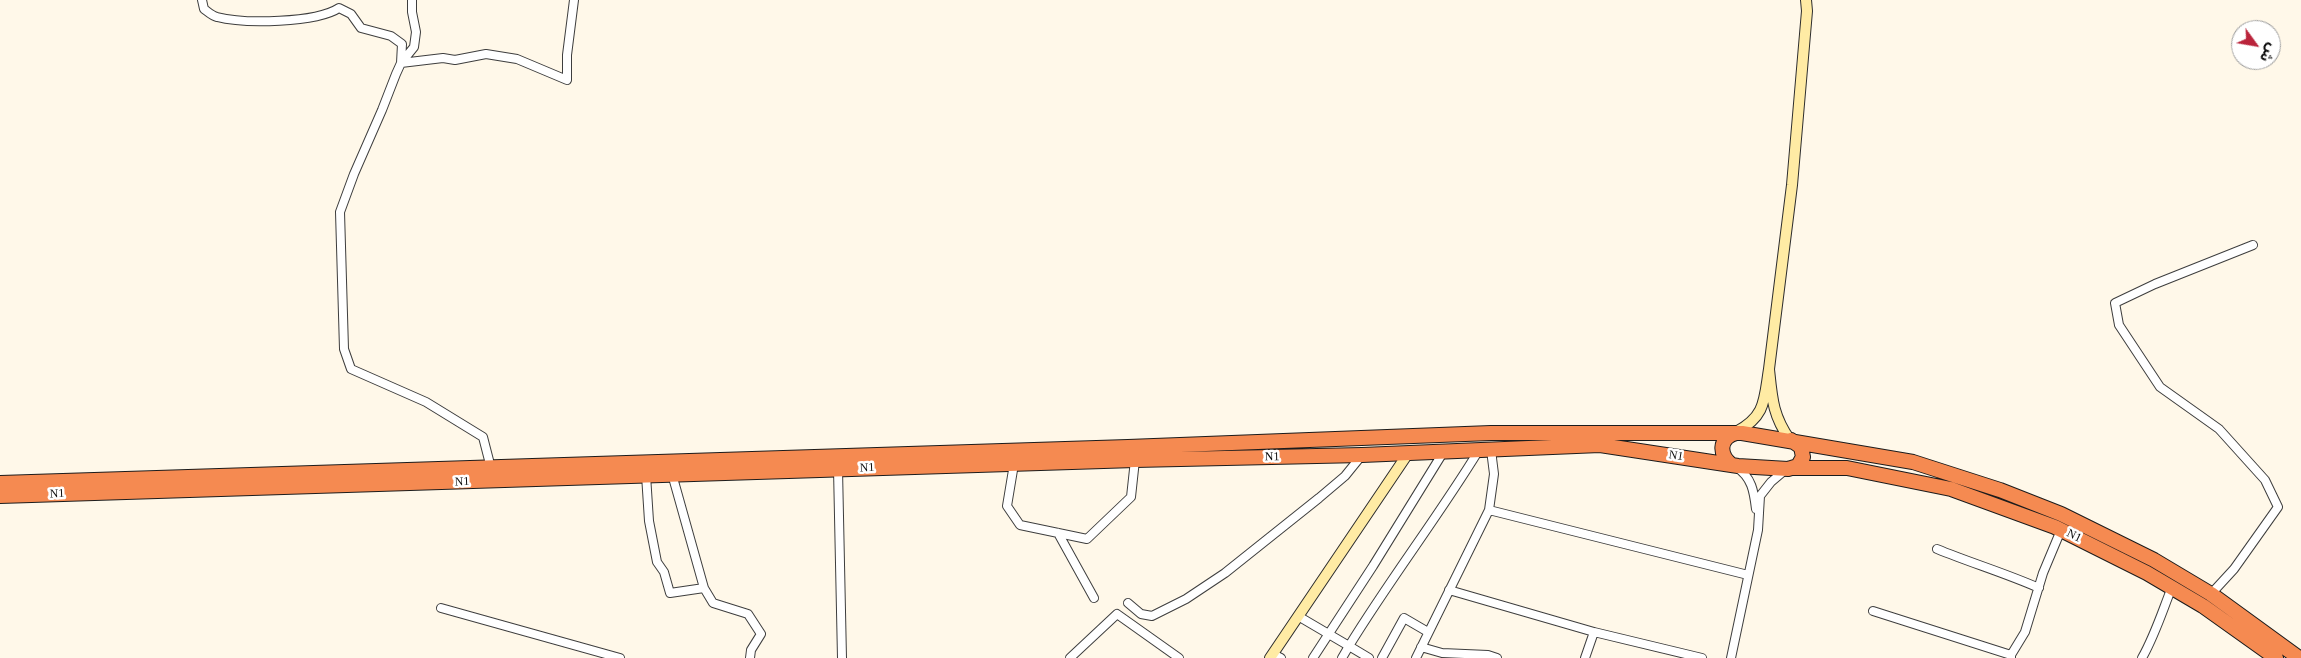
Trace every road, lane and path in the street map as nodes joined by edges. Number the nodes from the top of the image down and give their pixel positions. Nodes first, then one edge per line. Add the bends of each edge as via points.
1 (202, 0) edge
2 (412, 0) edge
3 (574, 0) edge
4 (1806, 0) edge
5 (401, 63) junction
6 (2253, 246) dead end
7 (1769, 369) junction
8 (1736, 433) junction
9 (1790, 440) junction
10 (1444, 450) junction
11 (1485, 450) junction
12 (1409, 452) junction
13 (1362, 455) junction
14 (1134, 460) junction
15 (1014, 464) junction
16 (1732, 465) junction
17 (491, 468) junction
18 (838, 469) junction
19 (1788, 469) junction
20 (672, 474) junction
21 (646, 475) junction
22 (0, 483) edge
23 (0, 496) edge
24 (1489, 510) junction
25 (1758, 530) junction
26 (2062, 530) junction
27 (1058, 533) junction
28 (1937, 550) dead end
29 (1748, 575) junction
30 (2172, 587) junction
31 (704, 588) junction
32 (2039, 588) junction
33 (1449, 590) junction
34 (2211, 594) junction
35 (1094, 598) dead end
36 (1128, 603) dead end
37 (441, 608) dead end
38 (1873, 612) dead end
39 (1298, 616) junction
40 (1428, 632) junction
41 (1594, 632) junction
42 (1329, 634) junction
43 (1349, 646) junction
44 (1421, 647) junction
45 (2011, 656) edge
46 (1275, 657) edge
47 (620, 658) edge
48 (750, 658) edge
49 (842, 658) edge
50 (1070, 658) edge
51 (1178, 658) edge
52 (1313, 658) edge
53 (1342, 658) edge
54 (1369, 658) edge
55 (1382, 658) edge
56 (1416, 658) edge
57 (1497, 658) edge
58 (1585, 658) edge
59 (1702, 658) edge
60 (1730, 658) edge
61 (2142, 658) edge
62 (2276, 658) edge
63 (2299, 658) edge

1 - 5 street via 204,9 216,17 238,20 311,19 339,8 350,14 361,28 391,36 402,44
2 - 5 street via 416,32 414,47
3 - 5 street via 567,80 517,59 486,54 455,60 443,58
4 - 7 street via 1792,185
5 - 17 street via 340,212 344,349 351,369 426,402 483,437
6 - 34 street via 2115,303 2119,325 2160,388 2219,429 2265,480 2278,507 2234,569
7 - 8 street via 1762,410
7 - 9 street via 1773,409
8 - 9 highway, N1
8 - 16 highway via 1727,437 1722,446 1724,457
8 - 17 highway, N1 via 1491,433
9 - 19 highway via 1801,447 1803,457 1798,466
9 - 34 highway, N1 via 1913,462 2000,490 2098,532
10 - 11 highway, N1 / N1
10 - 12 highway, N1 / N1
10 - 42 street
11 - 16 highway, N1 / N1 via 1600,445
11 - 24 street via 1494,474
11 - 43 street via 1378,599
12 - 13 highway, N1 / N1
12 - 39 street
13 - 14 highway, N1 / N1
13 - 36 street via 1319,498 1225,573 1186,599 1152,616 1141,614
14 - 15 highway, N1 / N1
14 - 27 street via 1131,497 1087,539
15 - 18 highway, N1 / N1
15 - 27 street via 1007,506 1020,525
16 - 19 highway, N1
16 - 25 street via 1748,477 1751,484
17 - 22 highway, N1
18 - 20 highway, N1 / N1
18 - 49 street
19 - 25 street via 1760,496
19 - 26 highway, N1 / N1 via 1847,468 1952,489
20 - 21 highway, N1 / N1
20 - 31 street
21 - 23 highway, N1 / N1
21 - 31 street via 649,521 657,562 664,572 670,593
24 - 29 street
24 - 33 street
25 - 29 street
26 - 30 highway, N1 / N1
26 - 32 street
27 - 35 street
28 - 32 street
29 - 60 street
30 - 61 street via 2155,627 2155,635
30 - 62 highway, N1 / N1
31 - 48 street via 713,604 748,614 753,621 761,634
32 - 45 street via 2025,632
33 - 40 street
33 - 41 street
34 - 63 highway, N1
37 - 47 street
38 - 45 street
39 - 42 street
39 - 46 street
40 - 44 street
40 - 55 street via 1404,618
41 - 58 street
41 - 59 street
42 - 43 street
42 - 52 street
43 - 53 street
43 - 54 street
44 - 56 street
44 - 57 street via 1442,654
50 - 51 street via 1117,614

